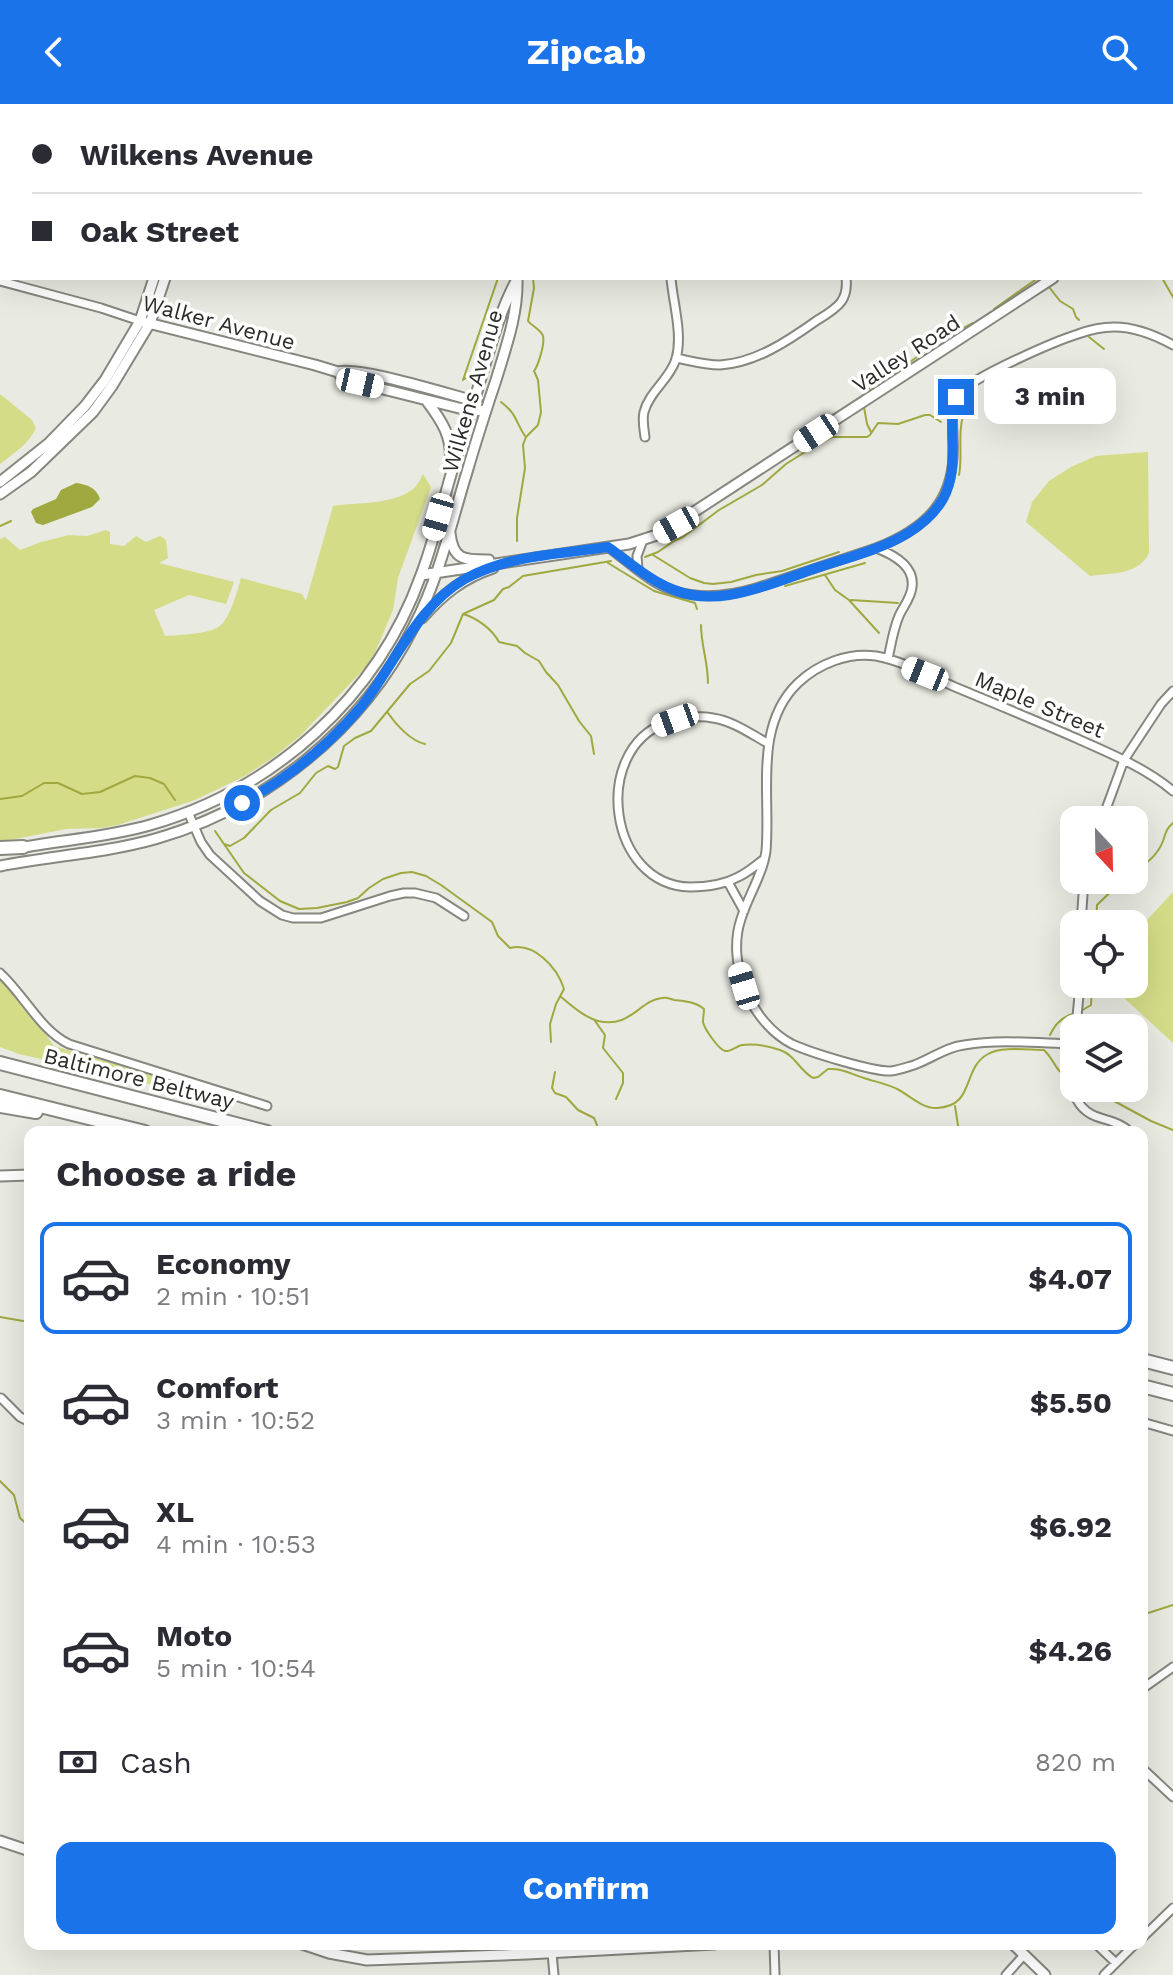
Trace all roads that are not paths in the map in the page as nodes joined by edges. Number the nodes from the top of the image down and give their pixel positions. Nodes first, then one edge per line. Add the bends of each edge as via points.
1 (154, 280) edge
2 (164, 280) edge
3 (516, 280) edge
4 (517, 280) edge
5 (671, 280) edge
6 (846, 280) edge
7 (1050, 280) edge
8 (0, 281) edge
9 (145, 322) junction
10 (1173, 345) edge
11 (676, 358) junction
12 (338, 372) junction
13 (426, 400) junction
14 (472, 406) junction
15 (486, 410) junction
16 (645, 437) dead end
17 (0, 482) edge
18 (447, 488) junction
19 (0, 494) edge
20 (449, 530) junction
21 (643, 540) junction
22 (608, 547) junction
23 (876, 548) junction
24 (517, 560) junction
25 (638, 569) junction
26 (436, 573) junction
27 (421, 575) junction
28 (414, 627) junction
29 (888, 659) junction
30 (1173, 691) edge
31 (769, 744) junction
32 (1124, 760) junction
33 (1173, 791) edge
34 (1107, 806) edge
35 (188, 812) junction
36 (194, 826) junction
37 (23, 847) joint
38 (0, 850) edge
39 (765, 858) junction
40 (0, 866) edge
41 (728, 882) junction
42 (744, 911) junction
43 (464, 916) dead end
44 (0, 973) edge
45 (1060, 1043) edge
46 (0, 1063) edge
47 (0, 1096) edge
48 (1079, 1102) edge
49 (0, 1106) edge
50 (267, 1106) dead end
51 (110, 1126) edge
52 (119, 1126) edge
53 (244, 1126) edge
54 (1124, 1126) edge
55 (24, 1175) edge
56 (0, 1176) edge
57 (1148, 1362) edge
58 (1173, 1368) edge
59 (1148, 1388) edge
60 (1173, 1394) edge
61 (1, 1398) edge
62 (24, 1419) edge
63 (1148, 1424) edge
64 (1173, 1431) edge
65 (1173, 1667) edge
66 (1148, 1685) edge
67 (1148, 1774) edge
68 (1173, 1797) edge
69 (0, 1841) edge
70 (24, 1849) edge
71 (1173, 1908) edge
72 (1148, 1932) edge
73 (320, 1950) edge
74 (430, 1950) edge
75 (596, 1950) edge
76 (774, 1950) edge
77 (1019, 1950) edge
78 (1102, 1950) edge
79 (1129, 1950) edge
80 (552, 1953) junction
81 (1024, 1955) junction
82 (431, 1957) junction
83 (1116, 1963) junction
84 (554, 1975) edge
85 (775, 1975) edge
86 (1006, 1975) edge
87 (1045, 1975) edge
88 (1104, 1975) edge

1 - 9 main road
2 - 9 main road
3 - 14 main road, Wilkens Avenue
4 - 15 main road, Wilkens Avenue via 517,300
5 - 11 street
6 - 11 street via 841,302 831,311 763,353 721,365
7 - 21 main road, Valley Road via 676,525
8 - 9 street, Walker Avenue
9 - 12 main road, Walker Avenue
9 - 17 main road via 85,406
9 - 19 main road via 134,352 93,412
10 - 23 street via 1131,329 1099,329 1060,340 972,382 953,406 953,458 944,497 910,532
11 - 16 street via 644,412
12 - 13 main road, Walker Avenue via 343,379
12 - 14 main road, Walker Avenue
13 - 14 main road, Walker Avenue
13 - 18 main road via 450,443
14 - 15 main road, Walker Avenue
14 - 18 main road, Wilkens Avenue
15 - 20 main road, Wilkens Avenue
18 - 27 main road, Wilkens Avenue
20 - 24 main road via 454,550 466,560
20 - 26 main road, Wilkens Avenue
21 - 22 main road, Valley Road
21 - 25 street
22 - 24 main road, Valley Road
22 - 25 street
23 - 25 street via 724,596 677,591
23 - 29 street via 899,560 912,580
24 - 26 main road, Valley Road
24 - 28 main road via 455,586
26 - 27 main road, Valley Road
26 - 28 main road, Wilkens Avenue
27 - 35 main road, Wilkens Avenue via 385,650 330,719 258,778
28 - 36 main road, Wilkens Avenue via 360,707 314,753 265,791
29 - 31 street via 850,657 809,674 781,705
29 - 32 street, Maple Street
30 - 32 street
31 - 39 street
31 - 41 street via 712,718 675,720 638,741 623,768 618,814 627,844 643,868 682,887
32 - 33 street, Maple Street
32 - 34 street
35 - 36 street
35 - 37 main road, Wilkens Avenue via 123,831
36 - 40 main road, Wilkens Avenue via 139,842
36 - 43 street via 210,855 282,915 321,918 415,893 436,898
37 - 38 highway
39 - 41 street
39 - 42 street
41 - 42 street
42 - 45 street via 737,934 744,986 759,1016 795,1046 892,1071 959,1045
44 - 50 street via 58,1039
46 - 53 highway, Baltimore Beltway
47 - 52 highway
48 - 54 street via 1098,1117
49 - 51 highway
55 - 56 main road
57 - 58 highway
59 - 60 highway
61 - 62 street
63 - 64 street
65 - 66 street
67 - 68 street
69 - 70 main road
71 - 72 street
73 - 82 main road via 367,1960
74 - 82 main road
75 - 80 main road
76 - 85 street
77 - 81 main road
78 - 83 street
79 - 83 street
80 - 82 main road
80 - 84 street
81 - 86 street
81 - 87 main road
83 - 88 street

